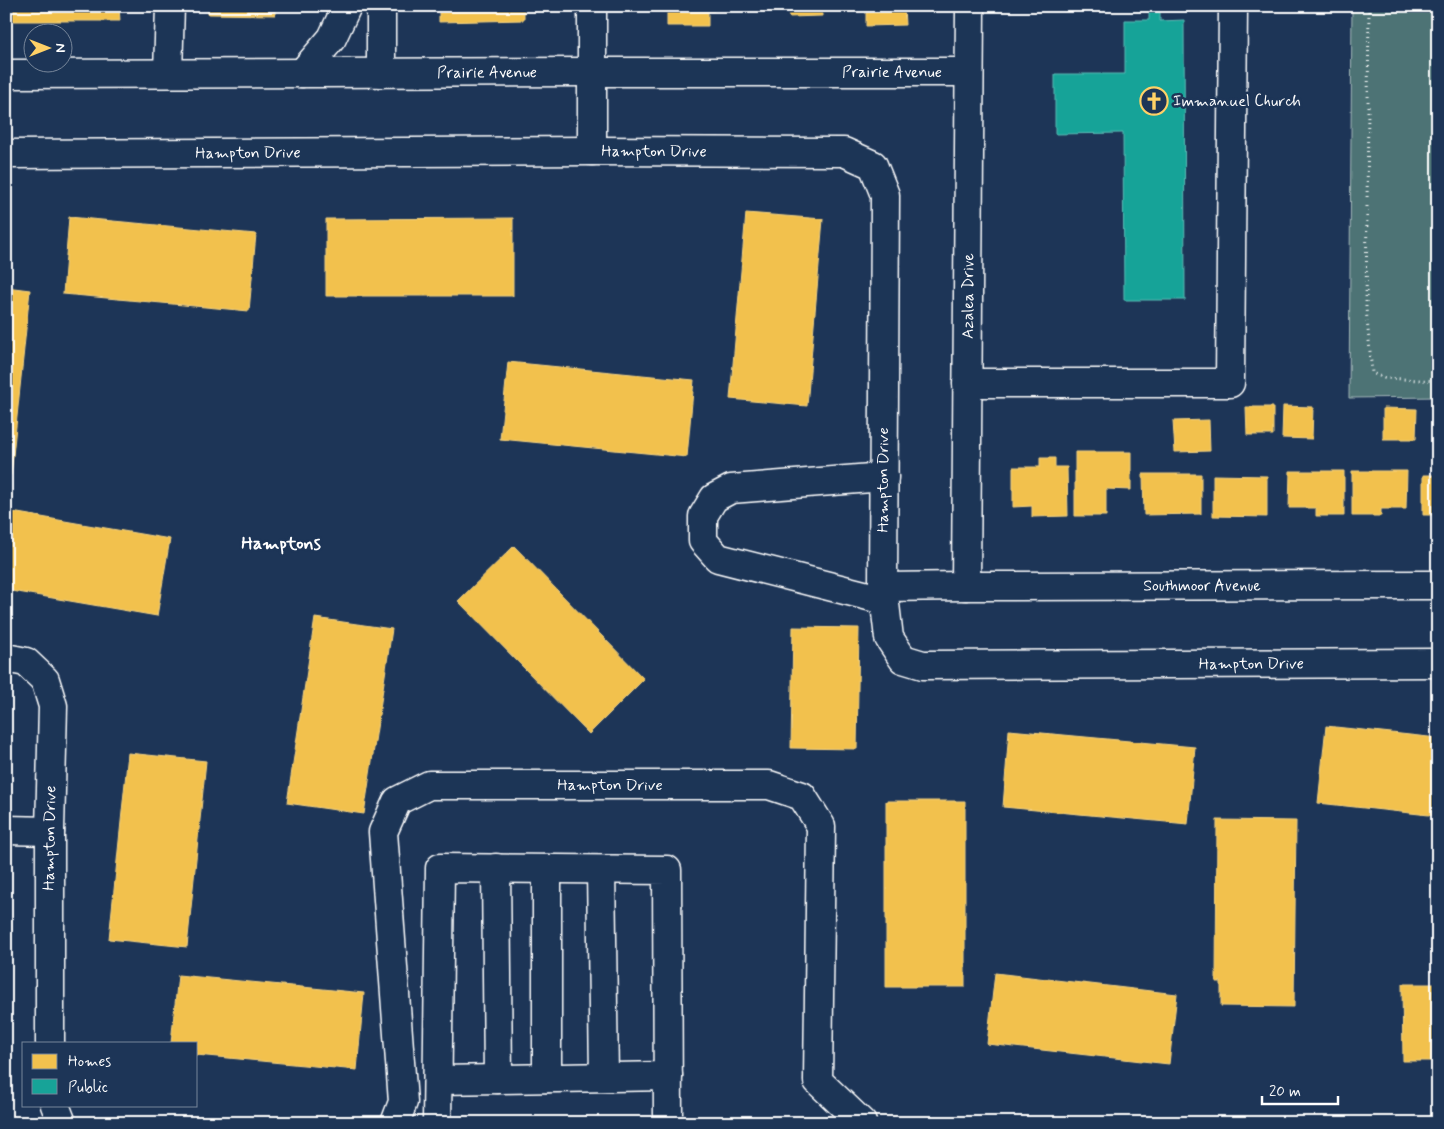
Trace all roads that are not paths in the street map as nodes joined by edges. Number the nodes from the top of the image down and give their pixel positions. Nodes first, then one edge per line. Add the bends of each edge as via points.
1 (170, 6) edge
2 (347, 6) edge
3 (381, 6) edge
4 (592, 6) edge
5 (970, 6) edge
6 (1233, 6) edge
7 (592, 72) junction
8 (969, 72) junction
9 (168, 73) junction
10 (302, 73) junction
11 (382, 73) junction
12 (6, 74) edge
13 (592, 151) junction
14 (6, 154) edge
15 (967, 383) junction
16 (884, 477) junction
17 (1438, 585) edge
18 (966, 586) junction
19 (884, 594) junction
20 (6, 658) edge
21 (1438, 663) edge
22 (6, 830) edge
23 (50, 831) junction
24 (496, 868) junction
25 (547, 869) junction
26 (601, 870) junction
27 (50, 1042) edge
28 (668, 1076) junction
29 (604, 1077) junction
30 (547, 1078) junction
31 (498, 1079) junction
32 (438, 1080) junction
33 (55, 1106) edge
34 (62, 1123) edge
35 (395, 1123) edge
36 (437, 1123) edge
37 (668, 1123) edge
38 (862, 1123) edge

1 - 9 street
2 - 10 street via 332,38
3 - 11 street
4 - 7 street
5 - 8 street, Azalea Drive
6 - 15 street via 1230,383
7 - 8 street, Prairie Avenue
7 - 11 street, Prairie Avenue
7 - 13 street
8 - 15 street, Azalea Drive
9 - 10 street, Prairie Avenue
9 - 12 street, Prairie Avenue
10 - 11 street, Prairie Avenue
13 - 14 street, Hampton Drive
13 - 16 street, Hampton Drive via 844,152 874,165 885,195
15 - 18 street, Azalea Drive
16 - 19 street, Hampton Drive
16 - 19 street via 731,490 714,498 703,516 703,541 718,558
17 - 18 street, Southmoor Avenue
18 - 19 street
19 - 21 street, Hampton Drive via 889,638 903,660 923,665
20 - 23 street, Hampton Drive via 26,662 45,680 53,706
22 - 23 street
23 - 27 street, Hampton Drive
24 - 25 street
24 - 31 street
24 - 32 street via 440,868
25 - 26 street
25 - 30 street
26 - 28 street via 667,870
26 - 29 street
28 - 29 street
28 - 37 street
29 - 30 street
30 - 31 street
31 - 32 street
32 - 36 street
33 - 34 street
35 - 38 street, Hampton Drive via 403,1102 383,832 397,801 429,785 769,785 802,796 821,826 818,1081

